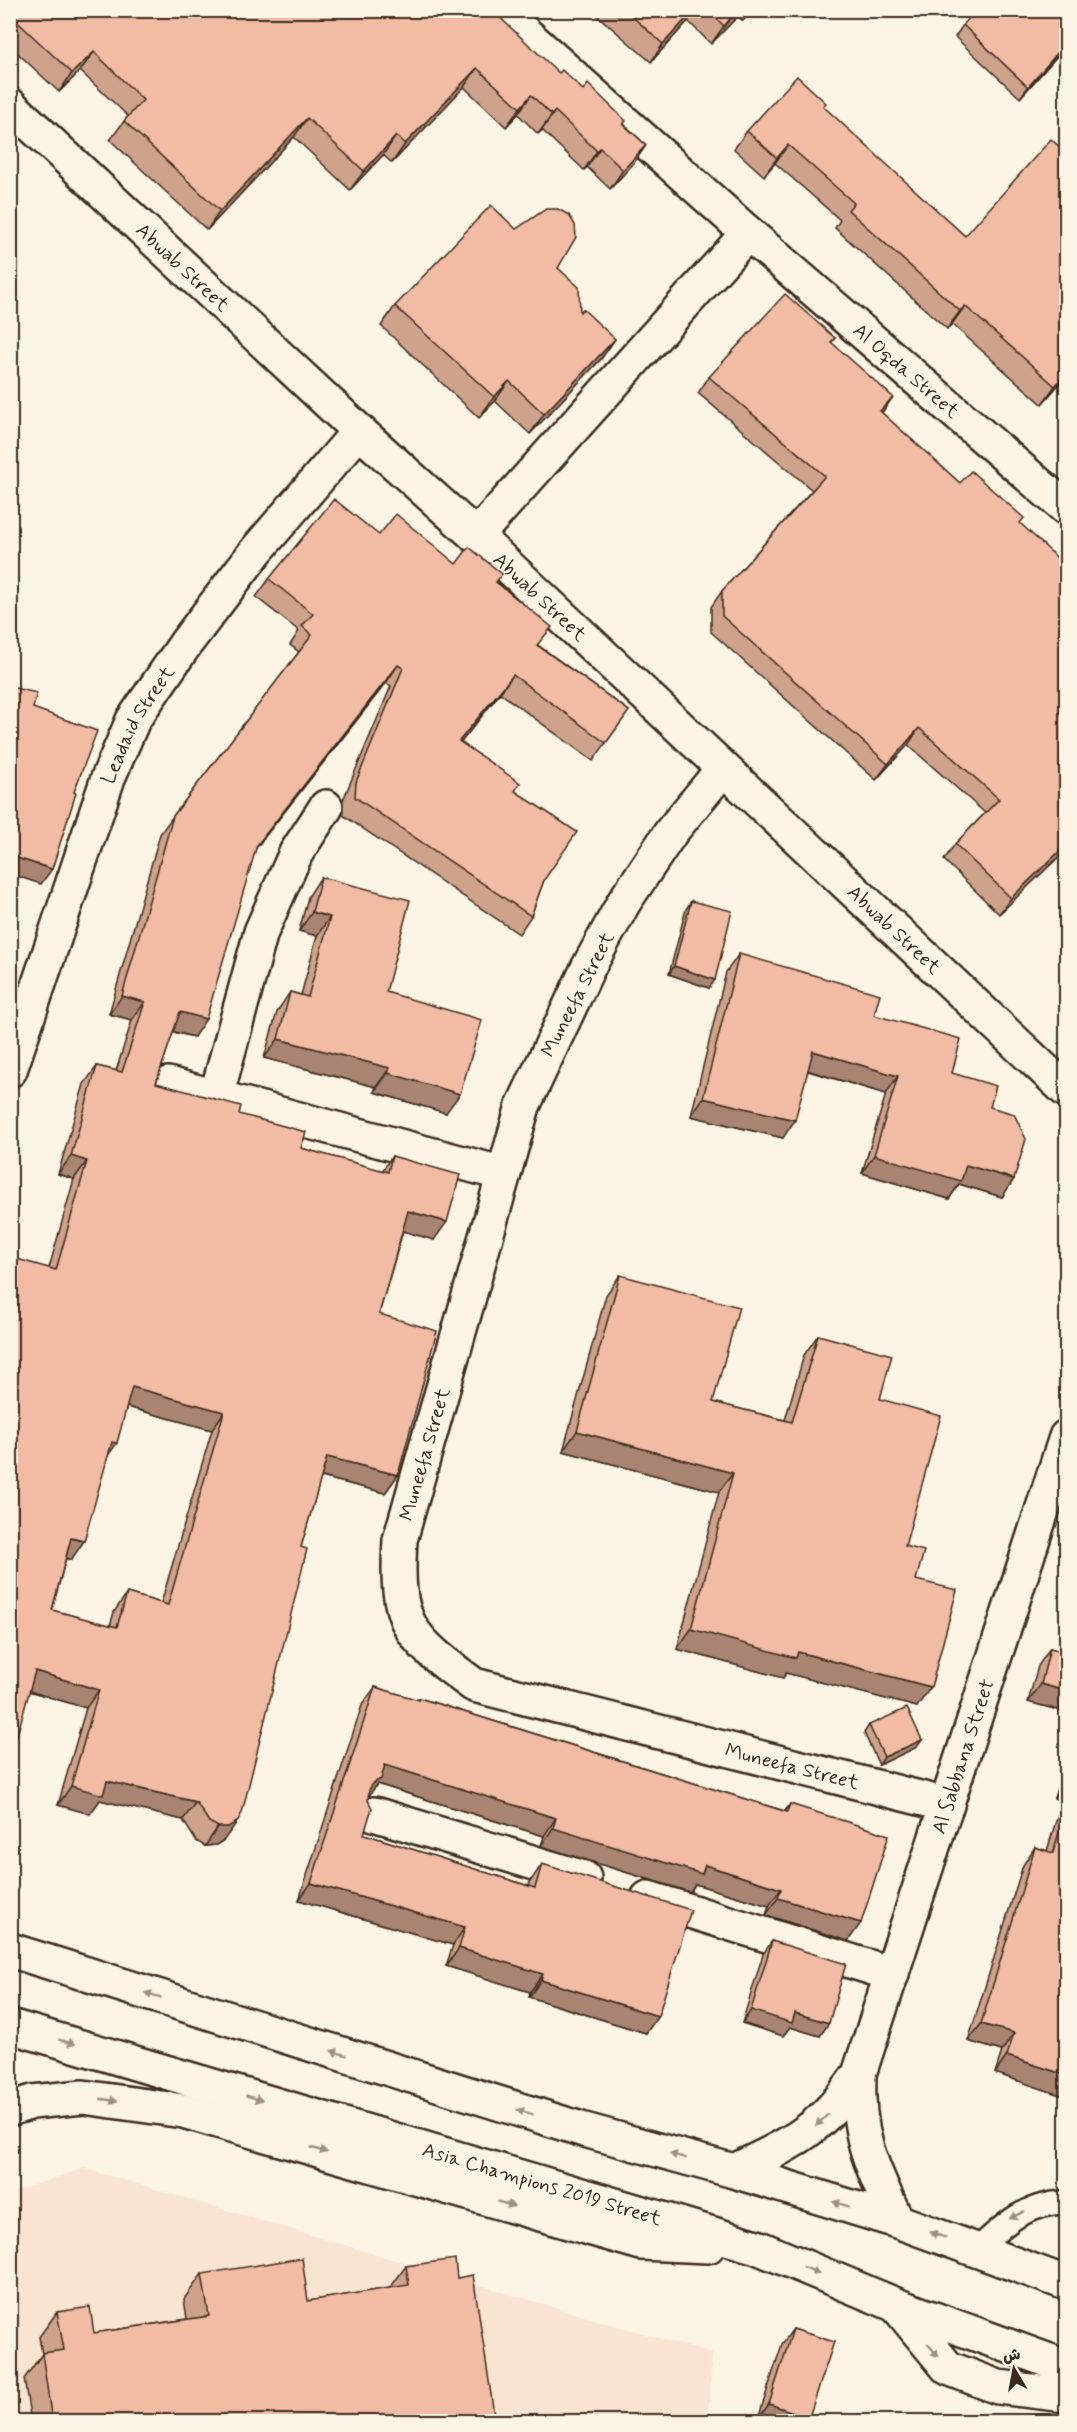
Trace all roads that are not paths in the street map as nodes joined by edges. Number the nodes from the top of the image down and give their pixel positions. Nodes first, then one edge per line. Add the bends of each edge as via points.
1 (499, 10) edge
2 (10, 105) edge
3 (748, 233) junction
4 (359, 431) junction
5 (1062, 497) edge
6 (476, 536) junction
7 (722, 770) junction
8 (326, 807) dead end
9 (10, 1070) edge
10 (168, 1084) edge
11 (1066, 1090) edge
12 (216, 1097) junction
13 (504, 1174) junction
14 (1065, 1448) edge
15 (947, 1805) junction
16 (374, 1814) dead end
17 (10, 1950) edge
18 (892, 1974) junction
19 (10, 2026) edge
20 (859, 2074) junction
21 (10, 2109) edge
22 (734, 2171) junction
23 (1066, 2202) edge
24 (897, 2221) junction
25 (757, 2247) junction
26 (978, 2249) junction
27 (1066, 2283) edge
28 (896, 2305) junction
29 (1066, 2367) edge
30 (1066, 2396) edge

1 - 3 street, Al Oqda Street
2 - 4 street, Abwab Street
3 - 5 street, Al Oqda Street
3 - 6 street
4 - 6 street, Abwab Street
4 - 9 street, Leadaid Street via 256,550 133,720 108,778
6 - 7 street, Abwab Street
7 - 11 street, Abwab Street
7 - 13 street, Muneefa Street via 666,840 624,902 588,968 523,1106
8 - 12 street via 296,853 261,932
10 - 12 street
12 - 13 street
13 - 15 street, Muneefa Street via 400,1540 398,1578 402,1611 417,1638 474,1685
14 - 15 street, Al Sabbana Street
15 - 18 street, Al Sabbana Street
16 - 18 street
22 -> 17 street via 581,2129
18 - 20 street, Al Sabbana Street
19 -> 25 street, Asia Champions 2019 Street
20 -> 22 street, Al Sabbana Street via 823,2121 800,2139
20 - 24 street, Al Sabbana Street via 861,2136 870,2165
21 -> 25 street via 32,2102 83,2097 183,2111 641,2243
24 -> 22 street
23 -> 26 lane via 1030,2209 1008,2220
26 -> 24 street
25 -> 28 street, Asia Champions 2019 Street
26 - 27 street
28 - 29 street, Asia Champions 2019 Street
28 -> 30 street via 948,2368 998,2387

